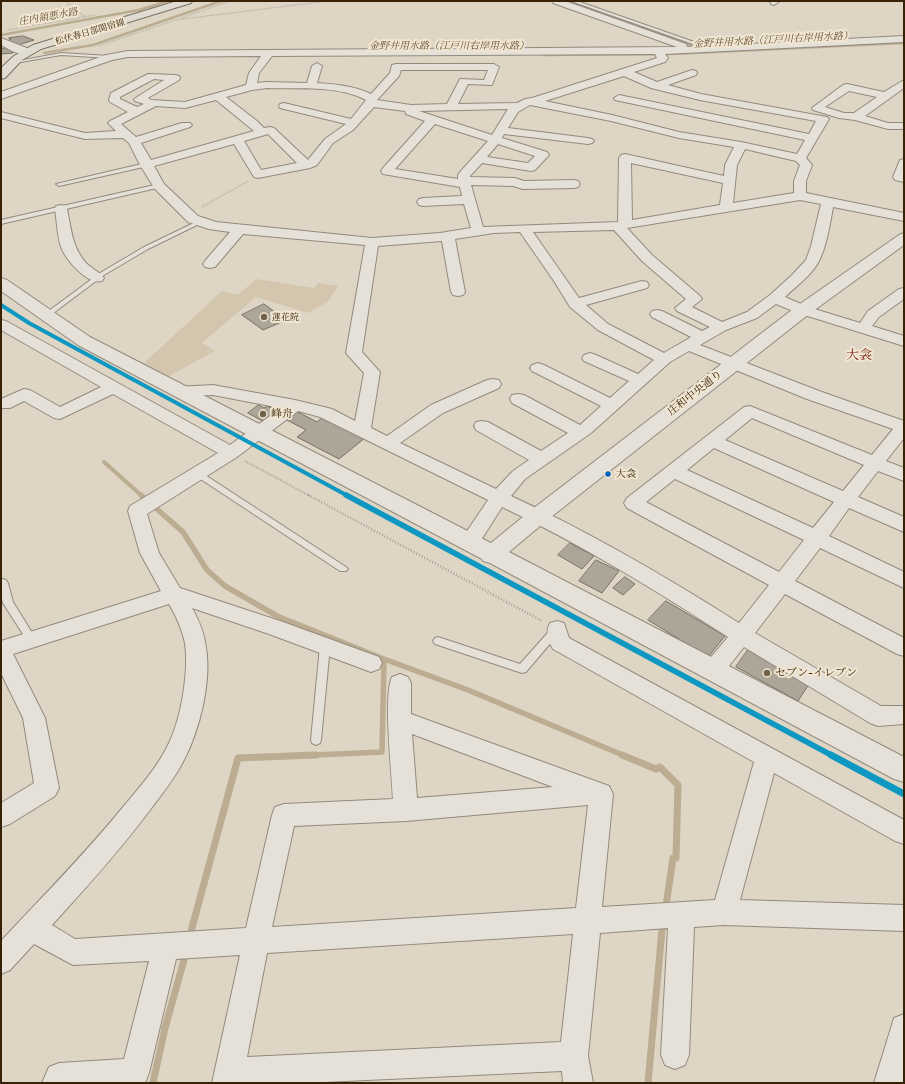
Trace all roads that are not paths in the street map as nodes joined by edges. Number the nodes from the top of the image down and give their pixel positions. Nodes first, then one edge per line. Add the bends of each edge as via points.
1 (187, 1) edge
2 (556, 1) edge
3 (573, 1) edge
4 (1, 41) edge
5 (903, 46) edge
6 (712, 49) junction
7 (694, 50) junction
8 (658, 51) junction
9 (28, 52) junction
10 (269, 53) junction
11 (110, 57) junction
12 (317, 66) dead end
13 (6, 69) edge
14 (624, 72) junction
15 (692, 73) dead end
16 (904, 83) edge
17 (311, 86) junction
18 (655, 86) junction
19 (251, 87) junction
20 (1, 96) edge
21 (218, 96) junction
22 (757, 96) dead end
23 (885, 96) junction
24 (619, 98) junction
25 (372, 101) junction
26 (533, 101) junction
27 (154, 103) junction
28 (284, 106) dead end
29 (517, 106) junction
30 (451, 107) junction
31 (411, 108) junction
32 (817, 108) junction
33 (580, 111) junction
34 (137, 112) junction
35 (1, 115) edge
36 (856, 117) junction
37 (433, 119) junction
38 (354, 123) junction
39 (186, 125) dead end
40 (904, 126) edge
41 (500, 131) junction
42 (261, 132) junction
43 (571, 132) dead end
44 (130, 138) junction
45 (812, 138) junction
46 (237, 139) junction
47 (588, 141) dead end
48 (741, 146) junction
49 (800, 158) junction
50 (478, 159) junction
51 (904, 163) edge
52 (146, 165) junction
53 (306, 166) junction
54 (904, 178) edge
55 (729, 181) junction
56 (464, 183) junction
57 (59, 184) dead end
58 (574, 184) dead end
59 (159, 186) junction
60 (800, 196) junction
61 (469, 200) junction
62 (423, 202) dead end
63 (826, 202) junction
64 (726, 208) junction
65 (61, 209) junction
66 (904, 218) edge
67 (1, 222) edge
68 (200, 222) junction
69 (621, 225) junction
70 (524, 229) junction
71 (239, 230) junction
72 (478, 231) junction
73 (448, 236) junction
74 (372, 242) junction
75 (899, 247) edge
76 (210, 264) dead end
77 (97, 278) junction
78 (1, 283) edge
79 (642, 285) dead end
80 (458, 292) dead end
81 (904, 292) edge
82 (775, 298) junction
83 (575, 304) junction
84 (803, 310) junction
85 (657, 314) dead end
86 (46, 316) junction
87 (1, 324) edge
88 (721, 327) junction
89 (864, 328) junction
90 (702, 337) junction
91 (904, 340) edge
92 (686, 345) junction
93 (590, 358) dead end
94 (664, 359) junction
95 (734, 364) junction
96 (538, 368) dead end
97 (639, 380) junction
98 (493, 384) dead end
99 (113, 387) junction
100 (182, 391) junction
101 (518, 399) dead end
102 (4, 404) dead end
103 (295, 405) junction
104 (612, 405) junction
105 (482, 426) dead end
106 (362, 430) junction
107 (260, 432) junction
108 (580, 432) junction
109 (713, 441) junction
110 (388, 443) junction
111 (231, 453) junction
112 (541, 459) junction
113 (874, 463) junction
114 (674, 471) junction
115 (199, 474) junction
116 (904, 475) edge
117 (499, 498) junction
118 (846, 500) junction
119 (538, 516) junction
120 (904, 525) edge
121 (817, 538) junction
122 (469, 543) junction
123 (492, 555) junction
124 (343, 569) dead end
125 (3, 582) dead end
126 (783, 582) junction
127 (904, 582) edge
128 (175, 594) junction
129 (557, 629) joint
130 (742, 636) junction
131 (31, 639) junction
132 (438, 641) dead end
133 (325, 646) junction
134 (904, 648) edge
135 (1, 650) edge
136 (371, 663) dead end
137 (713, 670) junction
138 (400, 683) dead end
139 (904, 715) edge
140 (400, 720) junction
141 (316, 740) dead end
142 (767, 756) junction
143 (904, 770) edge
144 (601, 794) junction
145 (406, 810) junction
146 (1, 816) edge
147 (904, 833) edge
148 (724, 912) junction
149 (682, 915) junction
150 (904, 918) edge
151 (589, 921) junction
152 (31, 928) junction
153 (256, 940) junction
154 (166, 946) junction
155 (1, 961) edge
156 (904, 1028) edge
157 (675, 1055) dead end
158 (574, 1056) junction
159 (228, 1078) edge
160 (57, 1083) edge
161 (578, 1083) edge
162 (890, 1083) edge

1 - 9 main road, 松伏春日部関宿線 via 49,43
2 - 7 street
3 - 6 lane
4 - 9 street
5 - 6 street via 890,40
6 - 7 street
7 - 8 street
8 - 10 street
8 - 14 street via 663,58 661,60
9 - 13 main road, 松伏春日部関宿線
10 - 11 street via 128,54
10 - 19 street via 254,73
11 - 13 lane via 61,54
11 - 20 street
12 - 17 street
14 - 18 street
14 - 26 street
15 - 18 street
16 - 23 street
17 - 19 street
17 - 25 street via 353,91
18 - 24 street
18 - 45 street via 823,119
19 - 21 street
21 - 27 street via 185,105
21 - 42 street
22 - 32 street
23 - 32 street via 847,87
23 - 36 street
24 - 33 street
24 - 45 street
25 - 30 street via 395,74 396,67 494,67 488,83 464,81
25 - 31 street
25 - 38 street
26 - 29 street
26 - 33 street
27 - 34 street
27 - 34 street via 139,99 176,78 152,76 115,95 114,100
28 - 38 street
29 - 30 street
29 - 41 street
30 - 31 street
31 - 37 street via 410,112
32 - 36 street
33 - 48 street via 679,135
34 - 44 street via 114,124
35 - 44 street via 85,136
36 - 40 street via 888,126
37 - 41 street
37 - 56 street via 387,171
38 - 53 street via 329,141 313,162
39 - 44 street
41 - 43 street
41 - 47 street
41 - 50 street
41 - 50 street via 543,155 531,167
42 - 46 street
42 - 53 street via 270,130
44 - 52 street
45 - 49 street
46 - 52 street
46 - 53 street via 258,174
48 - 49 street
48 - 55 street via 731,165
49 - 60 street via 806,165 800,181
50 - 56 street via 464,175
51 - 54 street via 899,177
52 - 57 lane
52 - 59 street
55 - 64 street
55 - 69 street via 626,158
56 - 58 street
56 - 61 street
59 - 65 lane
59 - 68 street
60 - 63 street
60 - 64 street
61 - 62 street
61 - 72 street
63 - 66 street
63 - 82 street via 818,246 812,261
64 - 69 street
65 - 67 lane
65 - 77 street via 68,247 81,266
68 - 71 street
68 - 77 lane via 146,248
69 - 70 street
69 - 88 street via 647,258 695,299 682,308
70 - 72 street
70 - 83 street via 562,281
71 - 74 street
71 - 76 street
72 - 73 street
73 - 74 street
73 - 80 street
74 - 106 street via 354,353 372,372
75 - 84 street, 庄和中央通り
77 - 86 lane
78 - 86 street
79 - 83 street
81 - 89 street via 873,314
82 - 84 street
82 - 88 street via 752,315
83 - 94 street via 603,327
84 - 89 street
84 - 95 street, 庄和中央通り
85 - 90 street
86 - 100 street via 84,341
87 - 99 street
88 - 90 street
89 - 91 street
90 - 92 street
92 - 94 street
92 - 95 street
93 - 97 street
94 - 97 street
95 - 113 street via 904,427
95 - 119 street, 庄和中央通り
96 - 104 street
97 - 104 street
98 - 110 street via 437,409
99 - 102 street via 60,414 24,394
99 - 111 street
100 - 103 street via 213,390
100 - 107 street
101 - 108 street
103 - 106 street via 326,413
103 - 107 street
104 - 108 street
105 - 112 street
106 - 110 street
107 - 111 street
107 - 122 street
108 - 112 street
109 - 113 street via 750,411
109 - 114 street
109 - 118 street
110 - 117 street
111 - 115 street
112 - 117 street via 519,475
113 - 116 street
113 - 118 street
114 - 121 street
114 - 126 street via 633,503
115 - 124 lane
115 - 128 street via 138,511 151,557
117 - 119 street
117 - 122 street
118 - 120 street
118 - 121 street
119 - 123 street, 庄和中央通り
119 - 130 street via 669,589
121 - 126 street
121 - 127 street
122 - 123 street
123 - 137 street
125 - 131 lane via 8,603
126 - 130 street
126 - 134 street
128 - 131 street
128 - 133 street
128 - 152 street via 191,626 195,644 195,670 186,728 175,755 117,834
129 - 132 lane via 522,669
129 - 142 street via 560,643
130 - 137 street
130 - 139 street via 855,707 878,716
131 - 135 street
133 - 136 street
133 - 141 lane
135 - 146 street via 34,718 47,788
137 - 143 street via 870,749
138 - 140 street
140 - 144 street
140 - 145 street
142 - 147 street
142 - 148 street
144 - 145 street
144 - 151 street
145 - 153 street via 284,815
148 - 149 street
148 - 150 street
149 - 151 street
149 - 157 street
151 - 153 street
151 - 158 street
152 - 154 street via 72,952
152 - 155 street
153 - 154 street
153 - 159 street
154 - 160 street via 134,1073 59,1077
156 - 162 street
158 - 159 street
158 - 161 street

